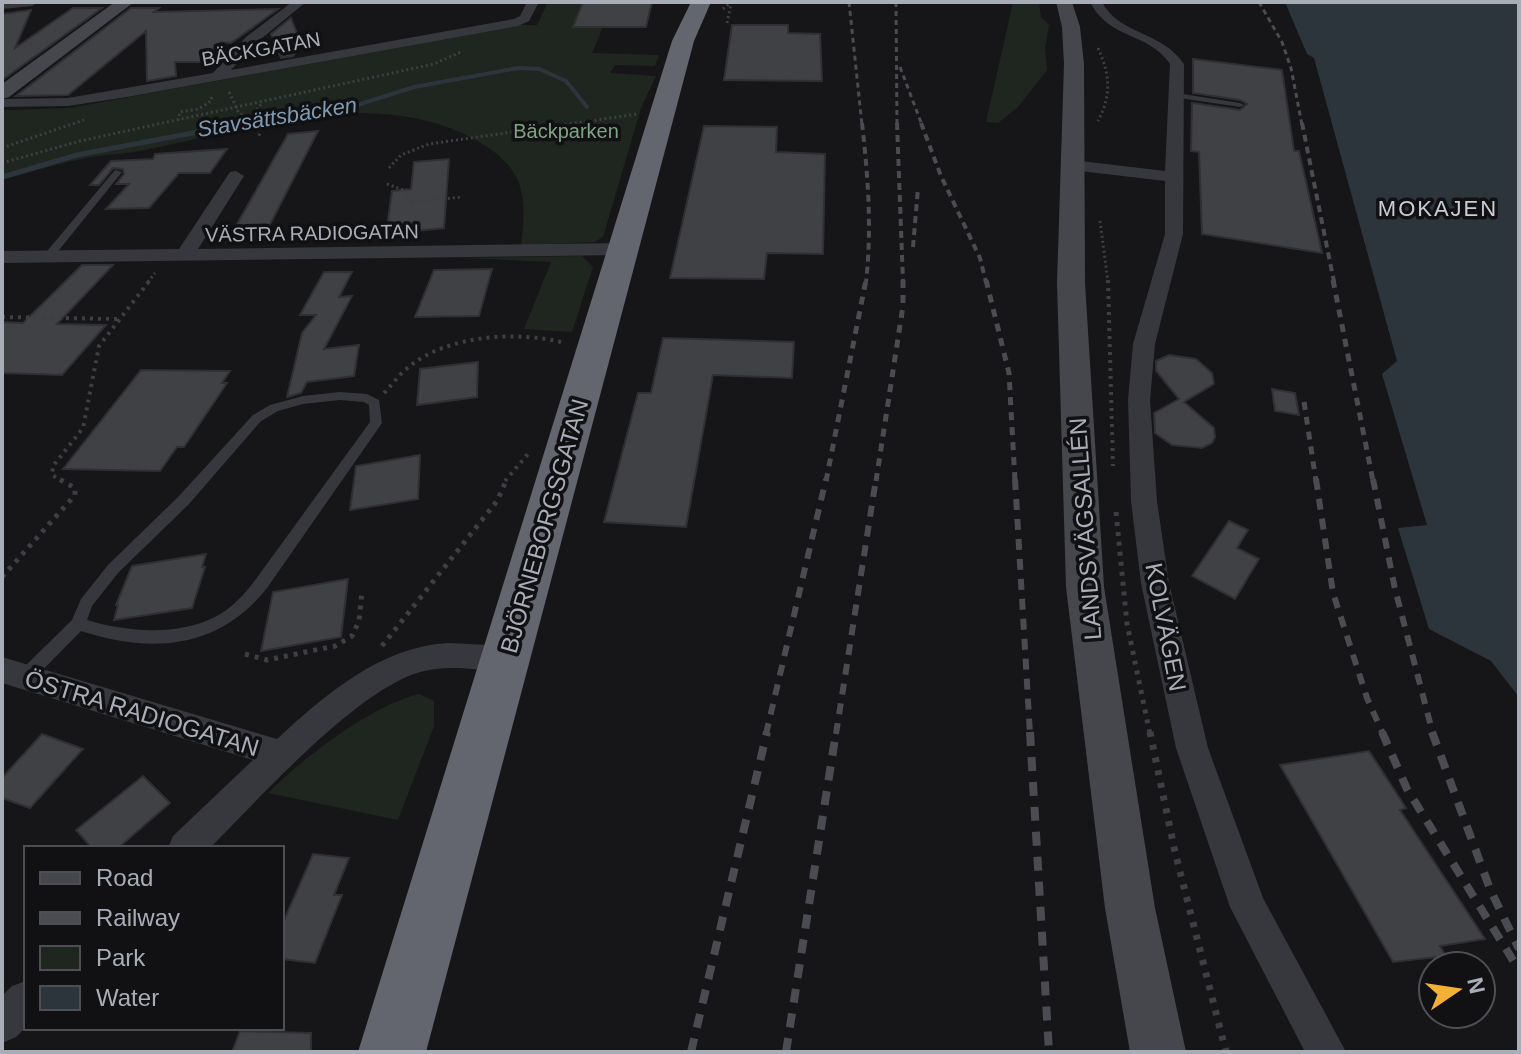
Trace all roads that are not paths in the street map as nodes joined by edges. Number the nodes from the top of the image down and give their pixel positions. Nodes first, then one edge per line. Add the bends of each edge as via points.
1 (32, 2) edge
2 (126, 2) edge
3 (300, 2) edge
4 (533, 2) edge
5 (1064, 2) edge
6 (1096, 2) edge
7 (2, 5) edge
8 (720, 10) edge
9 (221, 79) junction
10 (2, 93) edge
11 (1176, 95) junction
12 (2, 103) edge
13 (1240, 105) dead end
14 (1072, 165) junction
15 (118, 172) dead end
16 (236, 176) dead end
17 (1173, 177) junction
18 (623, 249) junction
19 (176, 256) junction
20 (2, 257) edge
21 (47, 258) junction
22 (78, 624) junction
23 (506, 659) junction
24 (14, 674) edge
25 (282, 756) junction
26 (187, 846) edge
27 (24, 1002) edge
28 (2, 1023) edge
29 (392, 1052) edge
30 (1158, 1052) edge
31 (1326, 1052) edge

1 - 7 street
2 - 10 main road
3 - 9 street via 251,40
4 - 9 street, BÄCKGATAN via 518,22
5 - 14 main road, LANDSVÄGSALLÉN via 1074,64
6 - 11 street, KOLVÄGEN via 1110,22 1155,41 1173,55
8 - 18 highway, BJÖRNEBORGSGATAN via 683,41
9 - 12 street, BÄCKGATAN via 68,102
11 - 13 lane
11 - 17 street, KOLVÄGEN
14 - 17 street
14 - 30 main road, LANDSVÄGSALLÉN via 1071,283 1085,587 1130,908
15 - 21 lane
16 - 19 street
17 - 31 street, KOLVÄGEN via 1174,234 1144,344 1139,400 1155,583 1192,748 1248,907
18 - 19 street, VÄSTRA RADIOGATAN
18 - 23 highway, BJÖRNEBORGSGATAN
19 - 21 street, VÄSTRA RADIOGATAN
20 - 21 street, VÄSTRA RADIOGATAN
22 - 22 lane via 86,603 113,569 257,418 274,408 340,396 375,403 376,423 259,586 222,621 194,631 143,635
22 - 24 lane
23 - 25 street via 412,661 367,685
23 - 29 highway, BJÖRNEBORGSGATAN
24 - 25 street, ÖSTRA RADIOGATAN
25 - 26 street
27 - 28 street

